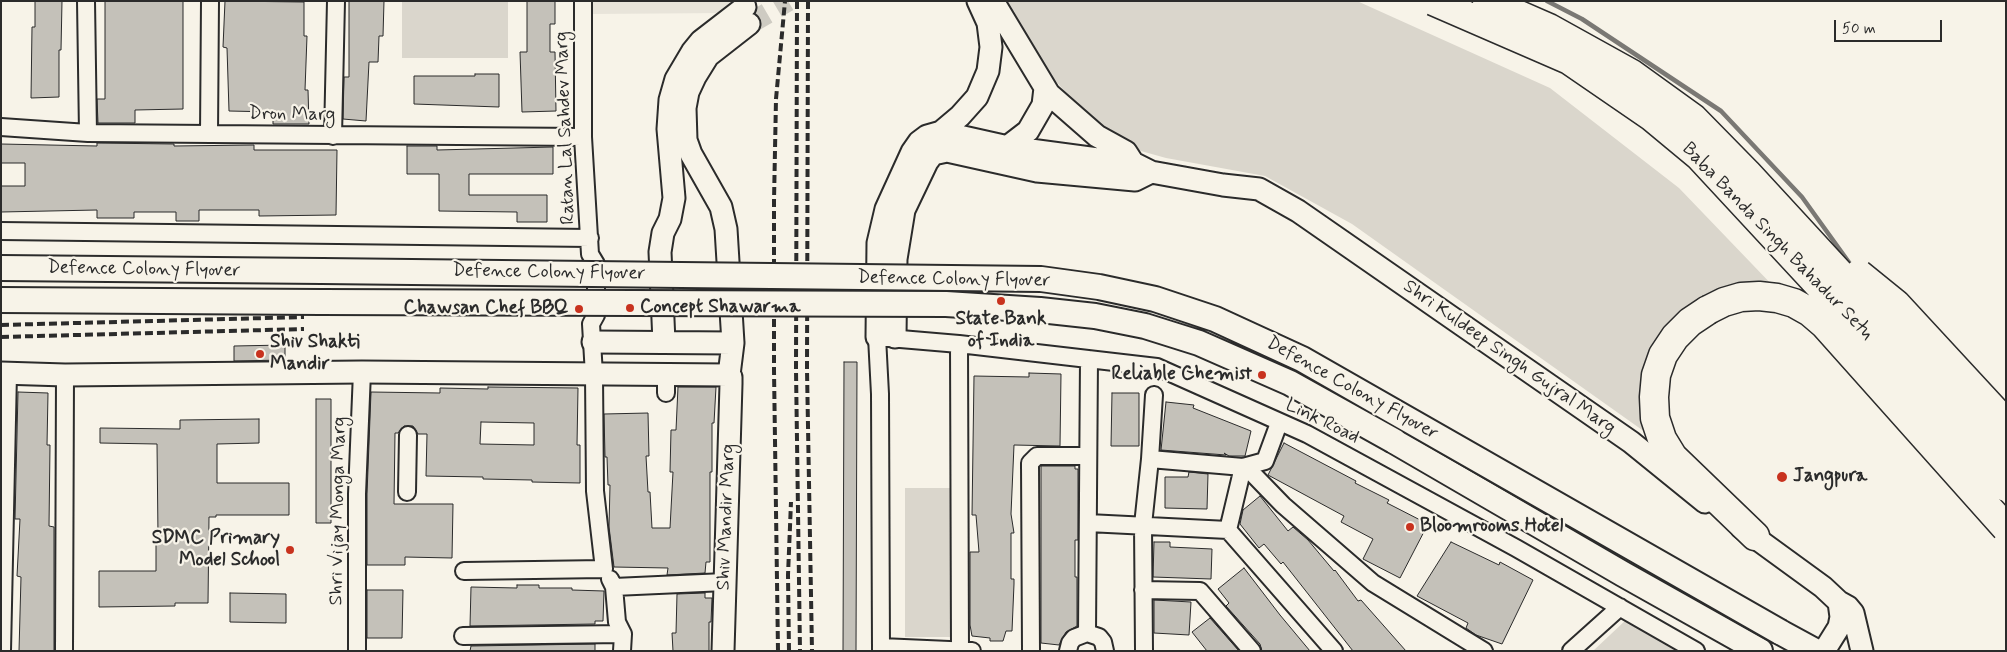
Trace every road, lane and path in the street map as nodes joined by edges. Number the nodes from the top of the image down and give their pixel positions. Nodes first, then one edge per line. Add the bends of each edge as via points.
1 (86, 1) edge
2 (210, 1) edge
3 (336, 1) edge
4 (583, 1) edge
5 (978, 1) edge
6 (993, 1) edge
7 (1433, 1) edge
8 (1487, 1) edge
9 (1045, 88) junction
10 (1, 128) edge
11 (941, 132) junction
12 (88, 133) junction
13 (209, 134) junction
14 (333, 136) junction
15 (583, 137) junction
16 (1008, 147) junction
17 (990, 161) junction
18 (1140, 172) junction
19 (1786, 215) junction
20 (1, 231) edge
21 (590, 246) junction
22 (1, 268) edge
23 (1, 300) edge
24 (592, 333) junction
25 (886, 337) junction
26 (658, 342) junction
27 (733, 343) junction
28 (959, 344) junction
29 (1088, 359) junction
30 (362, 372) junction
31 (5, 373) edge
32 (65, 375) junction
33 (594, 375) junction
34 (730, 379) junction
35 (662, 381) junction
36 (1154, 395) dead end
37 (1279, 423) junction
38 (2006, 423) edge
39 (408, 435) dead end
40 (2006, 454) edge
41 (1088, 456) junction
42 (1150, 459) junction
43 (1243, 467) junction
44 (2006, 487) edge
45 (407, 492) dead end
46 (1088, 523) junction
47 (1143, 526) junction
48 (2006, 528) edge
49 (1228, 530) junction
50 (1755, 536) junction
51 (604, 569) junction
52 (464, 571) dead end
53 (725, 582) junction
54 (614, 587) junction
55 (1144, 590) junction
56 (1839, 602) junction
57 (1620, 607) junction
58 (1087, 633) junction
59 (623, 634) junction
60 (463, 636) dead end
61 (881, 649) edge
62 (2, 651) edge
63 (64, 651) edge
64 (356, 651) edge
65 (622, 651) edge
66 (723, 651) edge
67 (960, 651) edge
68 (972, 651) edge
69 (1031, 651) edge
70 (1068, 651) edge
71 (1105, 651) edge
72 (1144, 651) edge
73 (1252, 651) edge
74 (1334, 651) edge
75 (1484, 651) edge
76 (1571, 651) edge
77 (1696, 651) edge
78 (1760, 651) edge
79 (1815, 651) edge
80 (1824, 651) edge
81 (1862, 651) edge

1 - 12 street
2 - 13 street
3 - 14 street
4 - 15 street, Ratan Lal Sahdev Marg
5 - 11 street via 988,23 991,46 988,71 977,97
6 - 9 street
7 - 44 highway, Baba Banda Singh Bahadur Setu, bridge via 1569,60 1652,117 1699,156
8 - 19 highway, Baba Banda Singh Bahadur Setu, bridge via 1549,28 1632,74 1693,118
9 - 16 street via 1035,121
9 - 18 street via 1097,136 1126,152
10 - 12 street, Dron Marg
11 - 16 street
11 - 25 street via 927,136 916,147 886,209 878,242
12 - 13 street, Dron Marg
13 - 14 street, Dron Marg
14 - 15 street, Dron Marg
15 - 21 street, Ratan Lal Sahdev Marg
16 - 17 street
16 - 18 street
17 - 18 street via 1037,171
17 - 25 street via 947,151 933,154 927,162 904,210
18 - 50 street, Shri Kuldeep Singh Gujral Marg via 1259,189 1298,212 1631,442 1693,494
19 - 38 highway, bridge via 1896,304
19 - 40 highway, Baba Banda Singh Bahadur Setu, bridge
20 - 21 street
21 - 24 street, Ratan Lal Sahdev Marg via 596,264 596,315
22 - 79 main road, Defence Colony Flyover, bridge via 1041,279 1099,287 1155,299 1215,319 1302,359
23 - 78 main road, Defence Colony Flyover, bridge via 946,304 1096,316 1145,326 1199,343 1290,383
24 - 26 street
24 - 33 street, Ratan Lal Sahdev Marg
25 - 28 street, Link Road
25 - 61 street via 880,394
26 - 27 street
26 - 27 street, Shiv Mandir Marg via 660,252 674,198 668,129 670,100 676,79 701,41 747,15 708,56 688,92 685,108 686,140 724,218
26 - 35 street via 644,351 642,364
27 - 34 street, Shiv Mandir Marg
28 - 29 street, Link Road
28 - 67 street
29 - 37 street, Link Road via 1157,367
29 - 41 street
30 - 32 street
30 - 33 street
30 - 64 street, Shri Vijay Monga Marg
31 - 32 street
31 - 62 street
32 - 63 street
33 - 35 street
33 - 51 street, Ratan Lal Sahdev Marg via 595,492
34 - 35 street
34 - 53 street, Shiv Mandir Marg
36 - 42 street
37 - 43 street via 1265,461
37 - 57 street, Link Road via 1307,434
39 - 45 street
41 - 46 street
41 - 69 street via 1037,456 1030,463
42 - 43 street
42 - 47 street
43 - 49 street
43 - 75 street via 1373,583
46 - 47 street
46 - 58 street
47 - 49 street
47 - 55 street
48 - 50 highway, bridge via 1824,324 1794,303 1759,296 1724,302 1685,327 1663,355 1654,397 1655,418 1673,457
49 - 74 street
50 - 56 street, Shri Kuldeep Singh Gujral Marg
51 - 52 street
51 - 54 street
53 - 54 street
53 - 66 street, Shiv Mandir Marg
54 - 59 street via 617,622
55 - 72 street
55 - 73 street via 1200,591
56 - 80 street via 1839,627
56 - 81 street, Shri Kuldeep Singh Gujral Marg via 1853,613
57 - 76 street
57 - 77 street, Link Road
58 - 70 street via 1074,638
58 - 71 street via 1099,637
59 - 60 street
59 - 65 street
61 - 67 street
67 - 68 street

